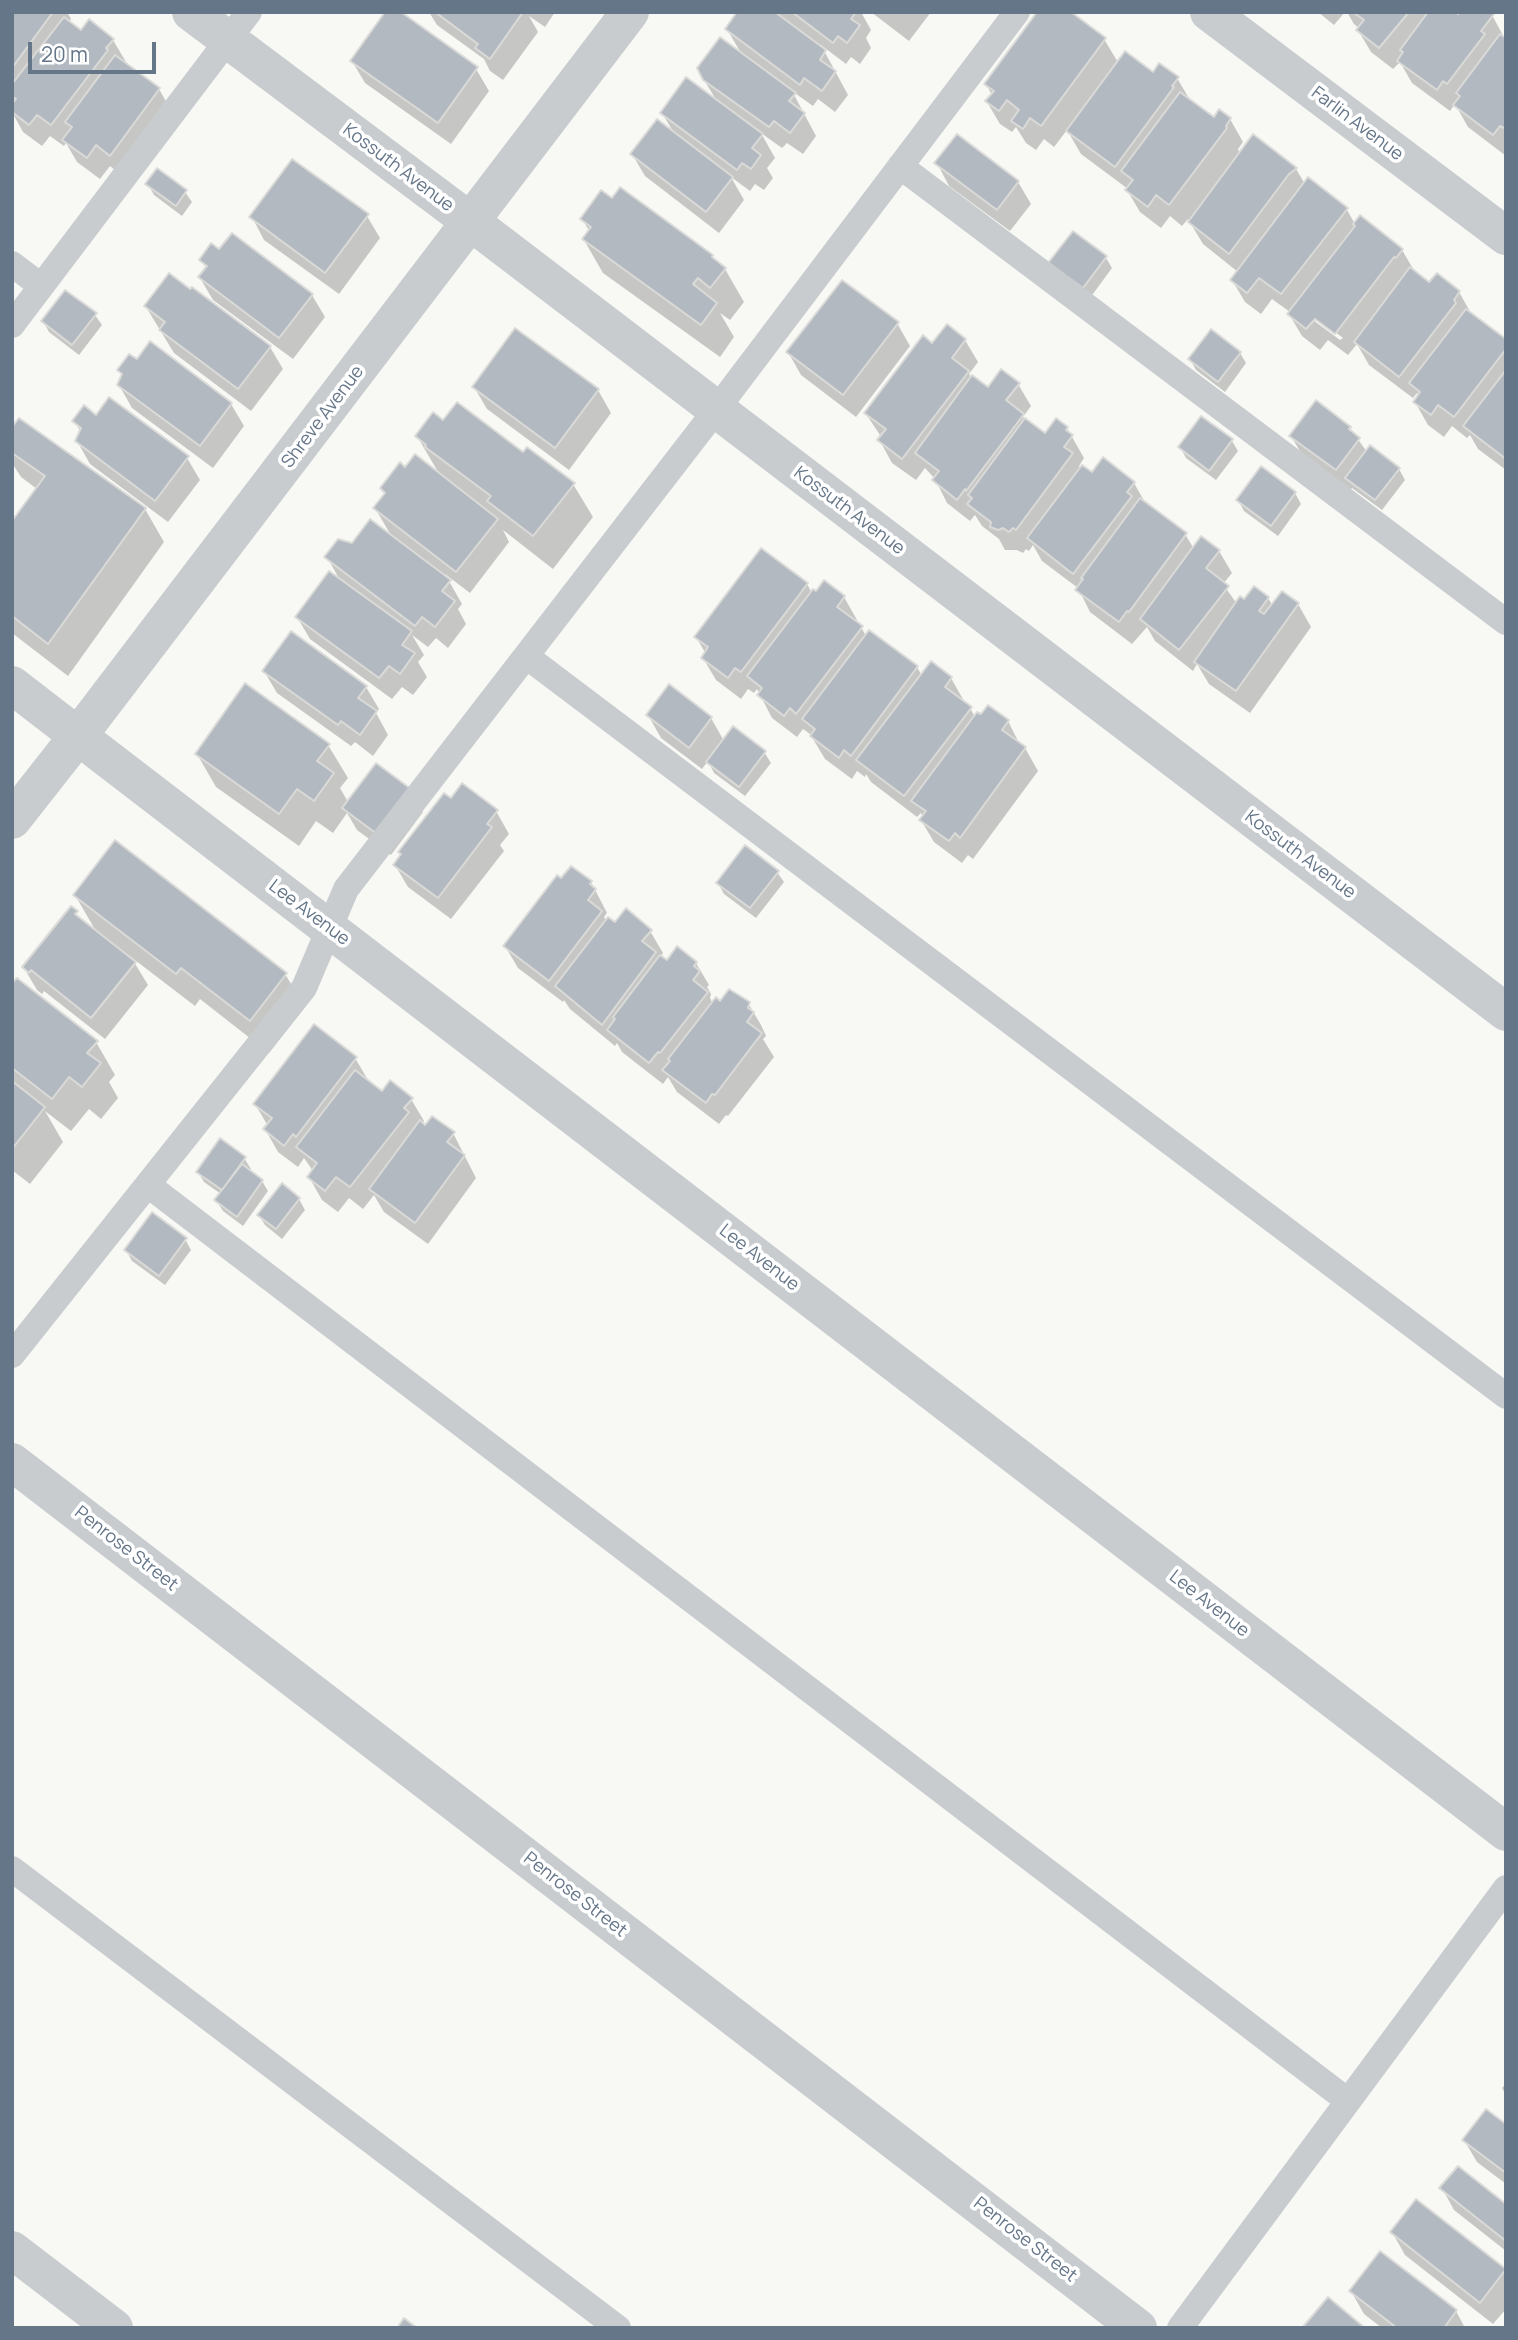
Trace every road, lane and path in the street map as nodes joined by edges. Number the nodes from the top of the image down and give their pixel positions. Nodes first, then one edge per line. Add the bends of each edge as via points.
1 (191, 12) edge
2 (630, 12) edge
3 (1017, 12) edge
4 (1209, 12) edge
5 (239, 26) edge
6 (900, 166) junction
7 (471, 222) junction
8 (1506, 236) edge
9 (12, 264) edge
10 (41, 286) junction
11 (12, 325) edge
12 (716, 410) junction
13 (1506, 622) edge
14 (526, 656) junction
15 (12, 685) edge
16 (79, 736) junction
17 (12, 820) edge
18 (330, 929) junction
19 (1506, 1012) edge
20 (148, 1185) junction
21 (12, 1355) edge
22 (1506, 1396) edge
23 (12, 1462) edge
24 (1506, 1832) edge
25 (12, 1868) edge
26 (1506, 1888) edge
27 (1348, 2101) junction
28 (12, 2250) edge
29 (114, 2328) edge
30 (618, 2328) edge
31 (1138, 2328) edge
32 (1180, 2328) edge

1 - 5 street, Kossuth Avenue
2 - 7 street, Shreve Avenue
3 - 6 lane
4 - 8 street, Farlin Avenue
5 - 7 street, Kossuth Avenue
5 - 10 lane
6 - 12 lane
6 - 13 lane
7 - 12 street, Kossuth Avenue
7 - 16 street, Shreve Avenue
9 - 10 lane
10 - 11 lane
12 - 14 lane
12 - 19 street, Kossuth Avenue
14 - 18 lane via 346,889
14 - 22 lane
15 - 16 street, Lee Avenue
16 - 17 street, Shreve Avenue
16 - 18 street, Lee Avenue
18 - 20 lane via 304,988
18 - 24 street, Lee Avenue
20 - 21 lane
20 - 27 lane
23 - 31 street, Penrose Street
25 - 30 lane
26 - 27 lane
27 - 32 lane
28 - 29 street

